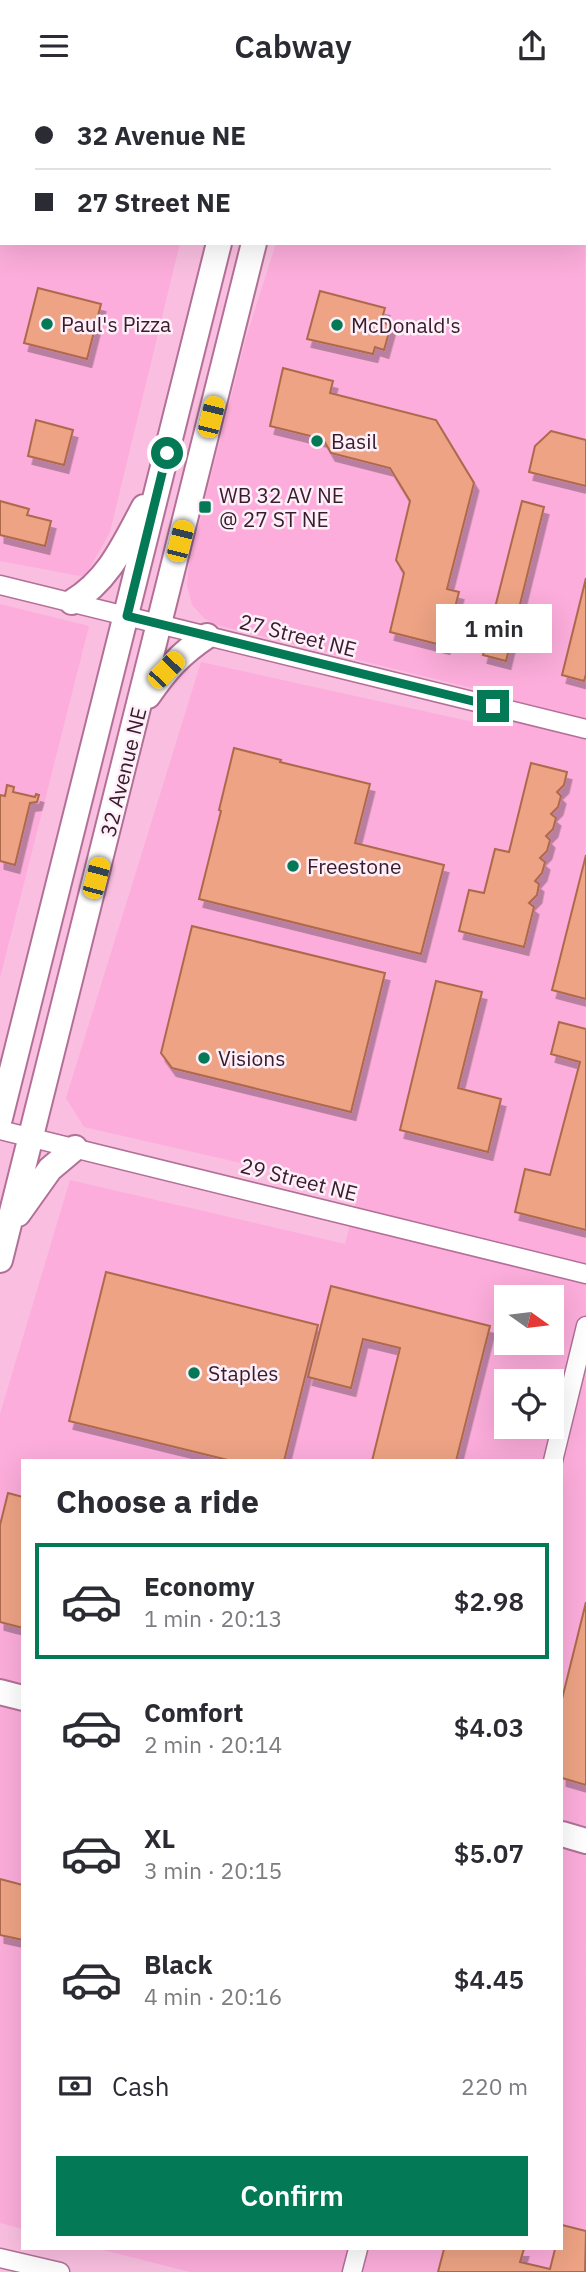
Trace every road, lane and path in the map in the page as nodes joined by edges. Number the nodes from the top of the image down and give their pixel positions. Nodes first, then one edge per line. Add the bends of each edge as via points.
1 (219, 245) edge
2 (254, 245) edge
3 (162, 473) junction
4 (0, 585) edge
5 (72, 602) junction
6 (127, 616) junction
7 (160, 624) junction
8 (206, 636) junction
9 (138, 712) junction
10 (586, 729) edge
11 (23, 1023) junction
12 (0, 1056) edge
13 (0, 1118) edge
14 (0, 1130) edge
15 (32, 1136) junction
16 (75, 1147) junction
17 (9, 1226) junction
18 (0, 1260) edge
19 (586, 1274) edge
20 (586, 1326) edge
21 (553, 1459) edge
22 (0, 1692) edge
23 (21, 1697) edge
24 (563, 1834) edge
25 (586, 1841) edge
26 (358, 2250) edge
27 (0, 2257) edge
28 (60, 2272) edge
29 (352, 2272) edge

1 - 3 main road, 32 Avenue NE
2 - 7 main road, 32 Avenue NE
3 - 5 main road via 103,579
3 - 6 main road, 32 Avenue NE
4 - 5 street, 27 Street NE
5 - 6 street, 27 Street NE
6 - 7 street, 27 Street NE
6 - 11 main road, 32 Avenue NE
7 - 8 street, 27 Street NE
7 - 9 main road, 32 Avenue NE
8 - 9 main road via 166,670
8 - 10 street, 27 Street NE
9 - 15 main road, 32 Avenue NE
11 - 12 main road
11 - 13 main road, 32 Avenue NE
14 - 15 street, 29 Street NE
15 - 16 street, 29 Street NE
15 - 17 main road, 32 Avenue NE
16 - 17 main road via 50,1168
16 - 19 street, 29 Street NE
17 - 18 main road, 32 Avenue NE
20 - 21 street
22 - 23 main road
24 - 25 main road
26 - 29 street
27 - 28 street

